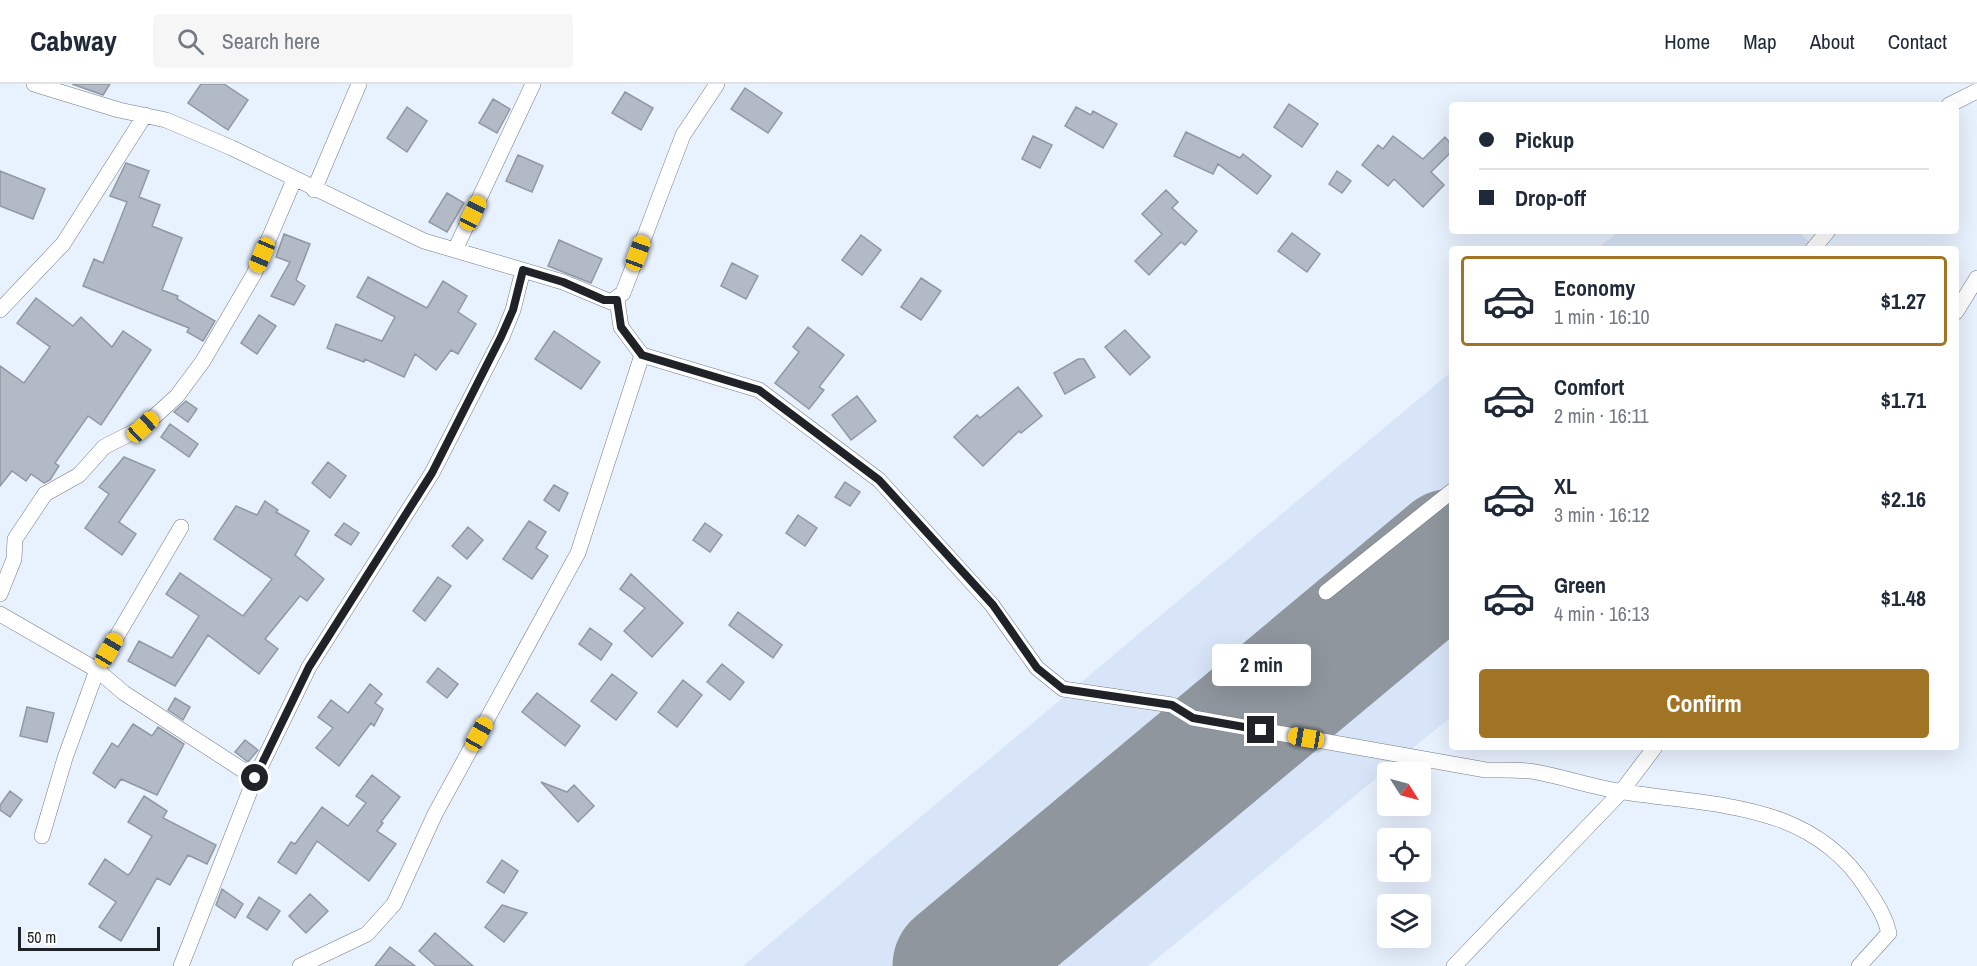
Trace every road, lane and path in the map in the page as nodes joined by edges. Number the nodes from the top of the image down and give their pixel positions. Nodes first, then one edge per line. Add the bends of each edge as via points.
1 (34, 84) edge
2 (359, 84) edge
3 (533, 84) edge
4 (717, 84) edge
5 (1977, 92) edge
6 (1955, 102) edge
7 (145, 115) junction
8 (294, 180) junction
9 (314, 190) junction
10 (1826, 234) edge
11 (1816, 246) edge
12 (455, 250) junction
13 (523, 270) junction
14 (1977, 278) edge
15 (617, 300) junction
16 (1959, 307) edge
17 (0, 309) edge
18 (642, 355) junction
19 (1449, 493) edge
20 (181, 527) dead end
21 (1326, 592) dead end
22 (0, 594) edge
23 (0, 614) edge
24 (97, 670) junction
25 (1653, 750) edge
26 (255, 778) junction
27 (1621, 792) junction
28 (42, 836) dead end
29 (181, 966) edge
30 (300, 966) edge
31 (1454, 966) edge
32 (1859, 966) edge

1 - 7 street
2 - 9 street
3 - 12 street
4 - 15 street via 683,135
5 - 6 street
7 - 8 street via 196,132
7 - 17 street via 63,243
8 - 9 street
8 - 22 street via 254,274 203,361 177,396 143,427 104,447 79,475 45,494 15,539 14,559
9 - 12 street via 393,228
10 - 11 street
12 - 13 street
13 - 15 street via 604,300
13 - 26 street via 501,337 432,473 309,667
14 - 16 street
15 - 18 street via 621,327
18 - 27 street via 759,390 879,480 993,605 1037,668 1063,689 1172,705 1193,718 1486,770 1533,771
18 - 30 street via 578,553 435,814 394,904 367,934
19 - 21 street
20 - 24 street
23 - 24 street
24 - 26 street via 124,693
24 - 28 street via 64,758
25 - 27 street
26 - 29 street
27 - 31 street
27 - 32 street via 1742,808 1785,820 1828,843 1859,876 1888,926 1889,933

